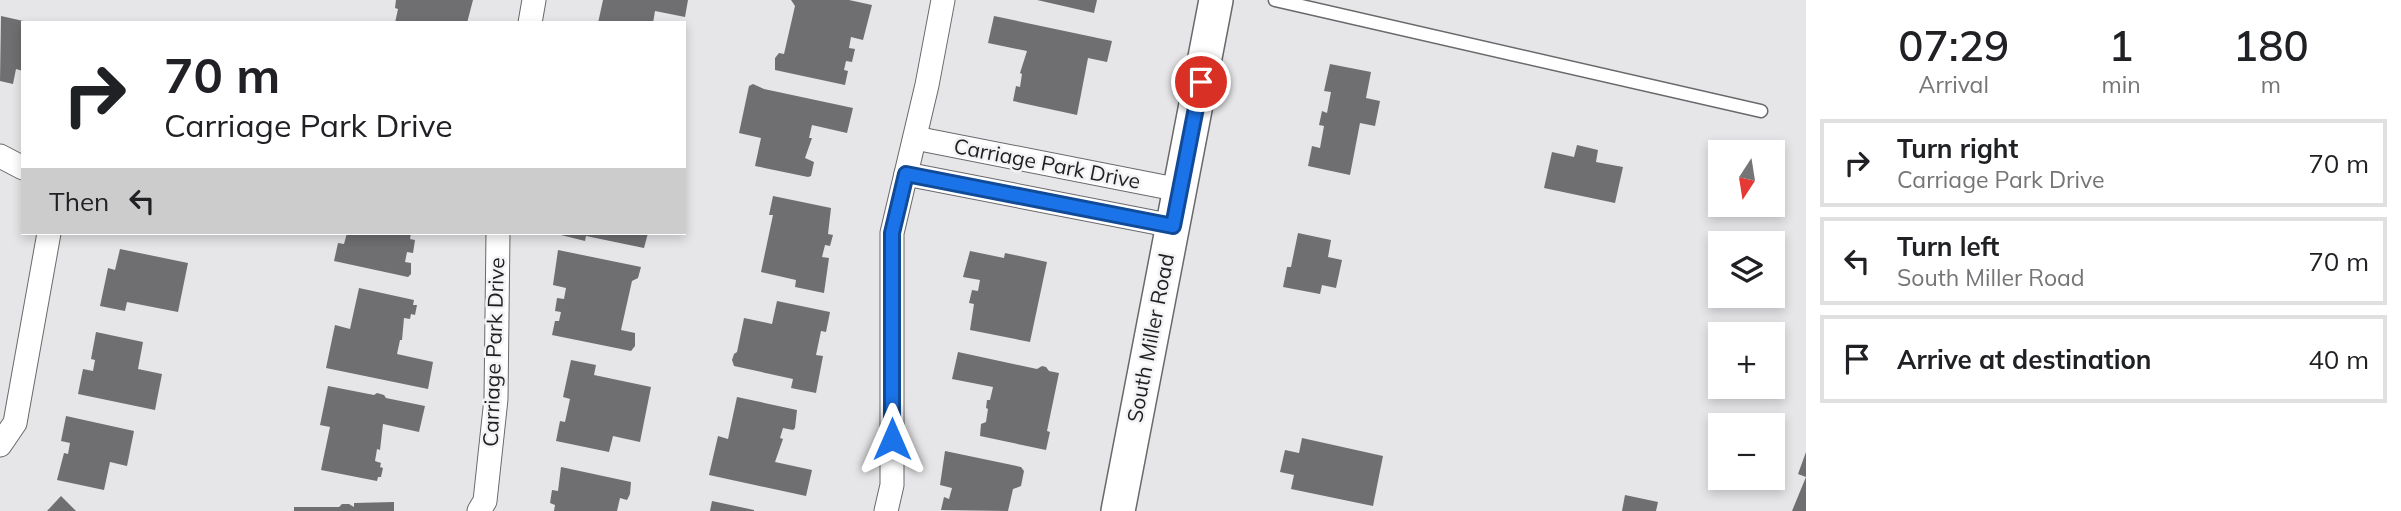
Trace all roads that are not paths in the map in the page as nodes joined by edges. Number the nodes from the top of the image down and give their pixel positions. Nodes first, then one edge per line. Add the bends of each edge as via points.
1 (534, 0) edge
2 (943, 0) edge
3 (1216, 0) edge
4 (1275, 0) edge
5 (530, 21) edge
6 (1761, 111) dead end
7 (915, 138) junction
8 (0, 156) edge
9 (21, 167) edge
10 (906, 174) junction
11 (1180, 190) junction
12 (1173, 226) junction
13 (49, 235) edge
14 (498, 235) edge
15 (0, 444) edge
16 (479, 511) edge
17 (886, 511) edge
18 (1118, 511) edge

1 - 5 street
2 - 7 street
3 - 11 street, South Miller Road
4 - 6 lane
7 - 10 street
7 - 11 street, Carriage Park Drive
8 - 9 street
10 - 12 street, Carriage Park Drive
10 - 17 street via 892,233 892,485
11 - 12 street, South Miller Road
12 - 18 street, South Miller Road
13 - 15 street via 15,424
14 - 16 street, Carriage Park Drive via 496,399 485,501

